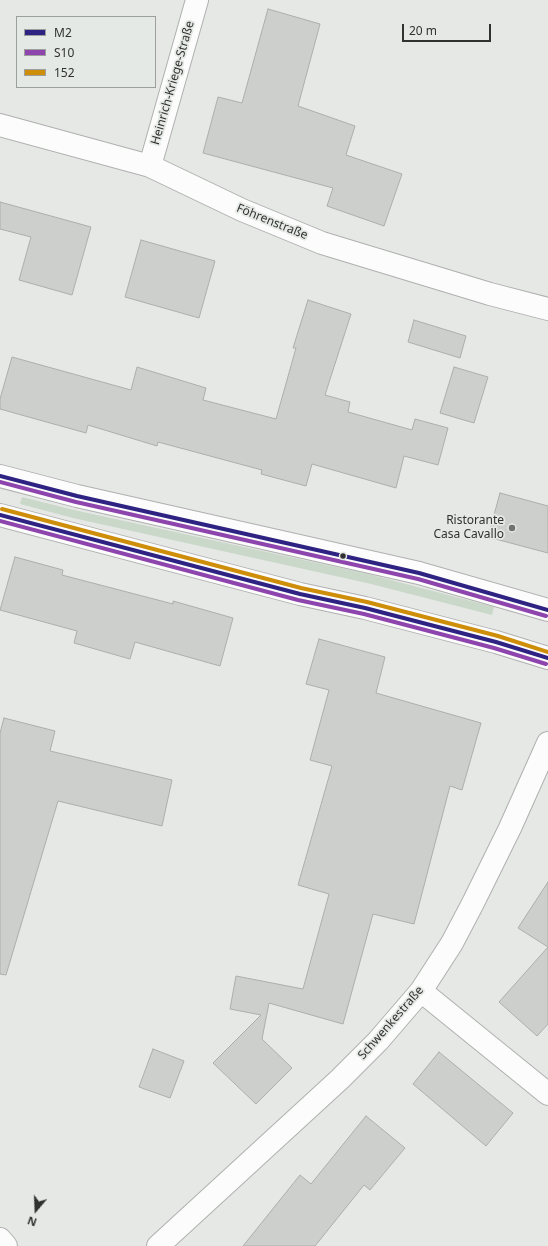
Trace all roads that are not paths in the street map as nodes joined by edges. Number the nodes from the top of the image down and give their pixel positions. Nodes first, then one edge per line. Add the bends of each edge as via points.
1 (197, 0) edge
2 (0, 125) edge
3 (150, 166) junction
4 (548, 309) edge
5 (0, 476) edge
6 (0, 515) edge
7 (548, 610) edge
8 (548, 658) edge
9 (548, 743) edge
10 (421, 991) junction
11 (548, 1094) edge
12 (0, 1239) edge
13 (6, 1246) edge
14 (158, 1246) edge

1 - 3 street, Heinrich-Kriege-Straße
2 - 3 street, Föhrenstraße
3 - 4 street, Föhrenstraße via 242,210 322,242 490,294
5 - 7 street via 77,496 419,573
6 - 8 street via 300,594 496,642
9 - 10 street, Schwenkestraße via 474,903
10 - 11 street
10 - 14 street, Schwenkestraße via 378,1042 340,1079
12 - 13 street

